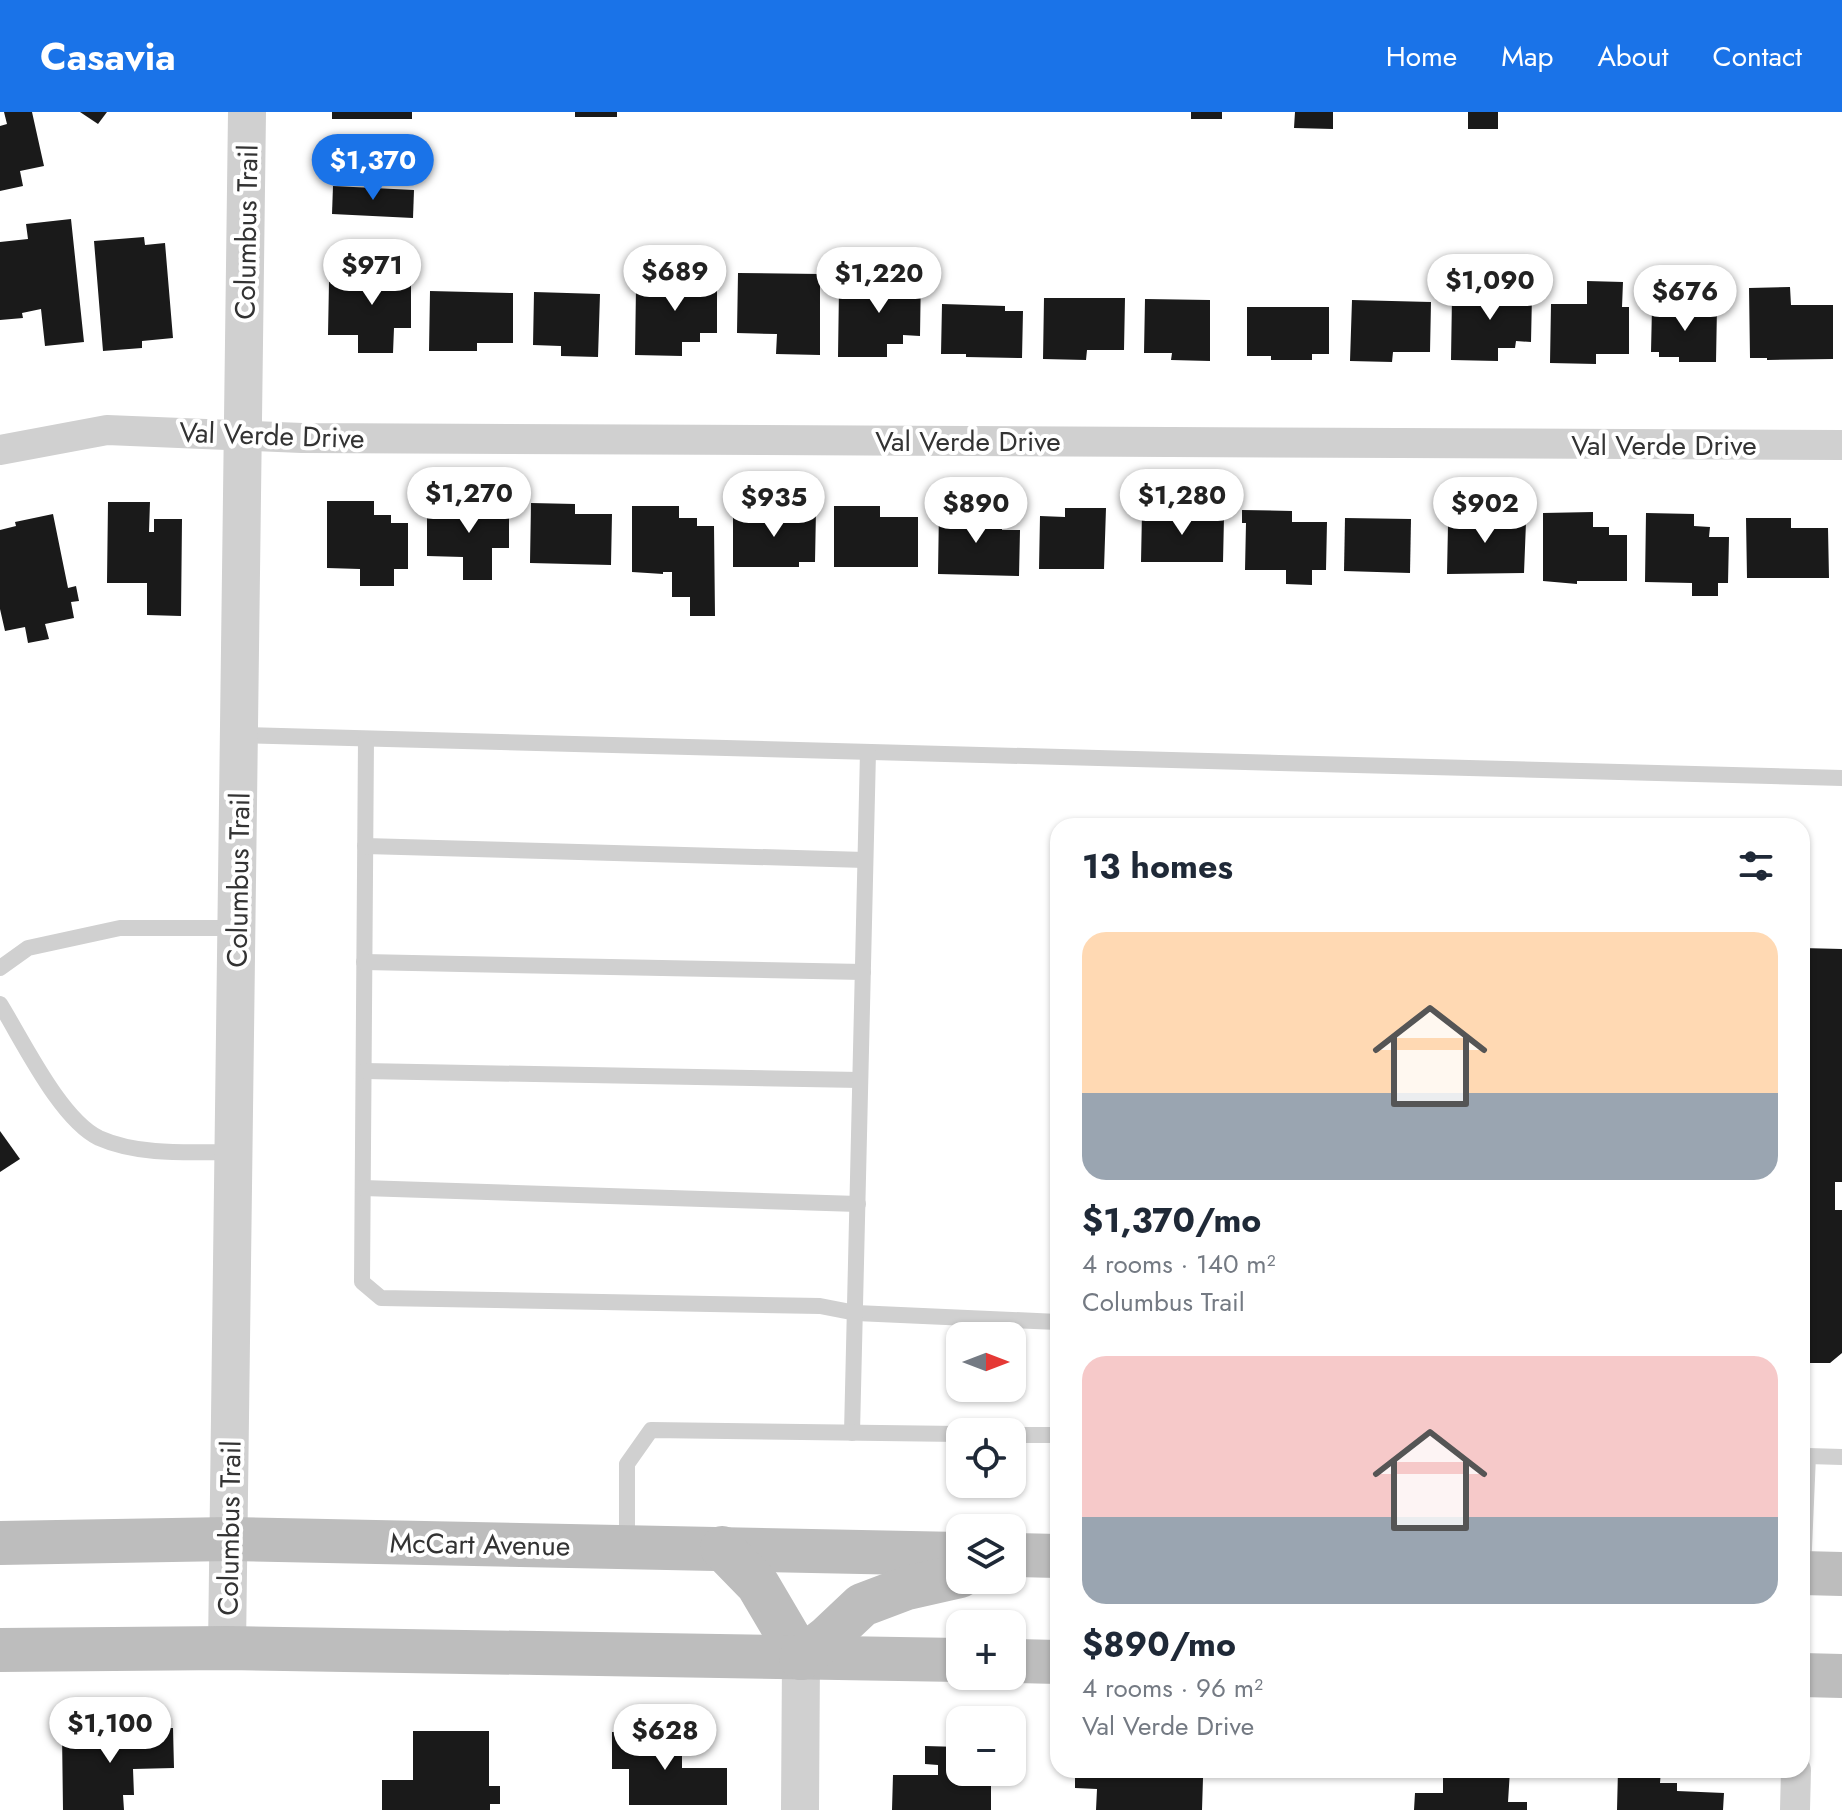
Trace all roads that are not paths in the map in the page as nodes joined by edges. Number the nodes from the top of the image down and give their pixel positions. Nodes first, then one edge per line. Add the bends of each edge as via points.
1 (247, 112) edge
2 (244, 435) junction
3 (1842, 445) edge
4 (0, 450) edge
5 (240, 735) junction
6 (366, 739) junction
7 (868, 752) junction
8 (1842, 778) edge
9 (365, 846) junction
10 (865, 860) junction
11 (237, 928) junction
12 (364, 962) junction
13 (0, 968) edge
14 (863, 972) junction
15 (0, 1004) edge
16 (364, 1071) junction
17 (860, 1080) junction
18 (234, 1152) junction
19 (363, 1188) junction
20 (858, 1204) junction
21 (856, 1313) junction
22 (1050, 1322) edge
23 (852, 1433) junction
24 (946, 1434) edge
25 (1026, 1435) edge
26 (1050, 1435) edge
27 (1810, 1456) edge
28 (1842, 1457) edge
29 (229, 1539) junction
30 (0, 1543) edge
31 (627, 1546) junction
32 (722, 1548) junction
33 (946, 1554) edge
34 (1810, 1573) edge
35 (1842, 1574) edge
36 (946, 1579) edge
37 (227, 1648) junction
38 (0, 1650) edge
39 (801, 1658) junction
40 (946, 1660) edge
41 (1026, 1661) edge
42 (1050, 1662) edge
43 (1810, 1675) edge
44 (1842, 1676) edge
45 (1796, 1778) edge
46 (800, 1810) edge
47 (1795, 1810) edge

1 - 2 street, Columbus Trail
2 - 3 street, Val Verde Drive
2 - 4 street, Val Verde Drive via 107,430
2 - 5 street, Columbus Trail
5 - 6 lane
5 - 11 street, Columbus Trail
6 - 7 lane
6 - 9 lane
7 - 8 lane
7 - 10 lane
9 - 10 lane
9 - 12 lane
10 - 14 lane
11 - 13 lane via 120,928 28,948
11 - 18 street, Columbus Trail
12 - 14 lane
12 - 16 lane
14 - 17 lane
15 - 18 lane via 64,1109 98,1137 154,1152
16 - 17 lane
16 - 19 lane
17 - 20 lane
18 - 29 street, Columbus Trail
19 - 20 lane
19 - 21 lane via 362,1282 381,1298 820,1306
20 - 21 lane
21 - 22 lane
21 - 23 lane
23 - 24 lane
23 - 31 lane via 651,1430 627,1464
25 - 26 lane
27 - 28 lane
29 - 30 main road, McCart Avenue
29 - 31 main road, McCart Avenue
29 - 37 street, Columbus Trail
31 - 32 main road, McCart Avenue
32 - 33 main road, McCart Avenue
32 - 39 main road via 758,1585
34 - 35 main road
36 - 39 main road via 862,1605
37 - 38 main road
37 - 39 main road
39 - 40 main road
39 - 46 street
41 - 42 main road
43 - 44 main road
45 - 47 street

